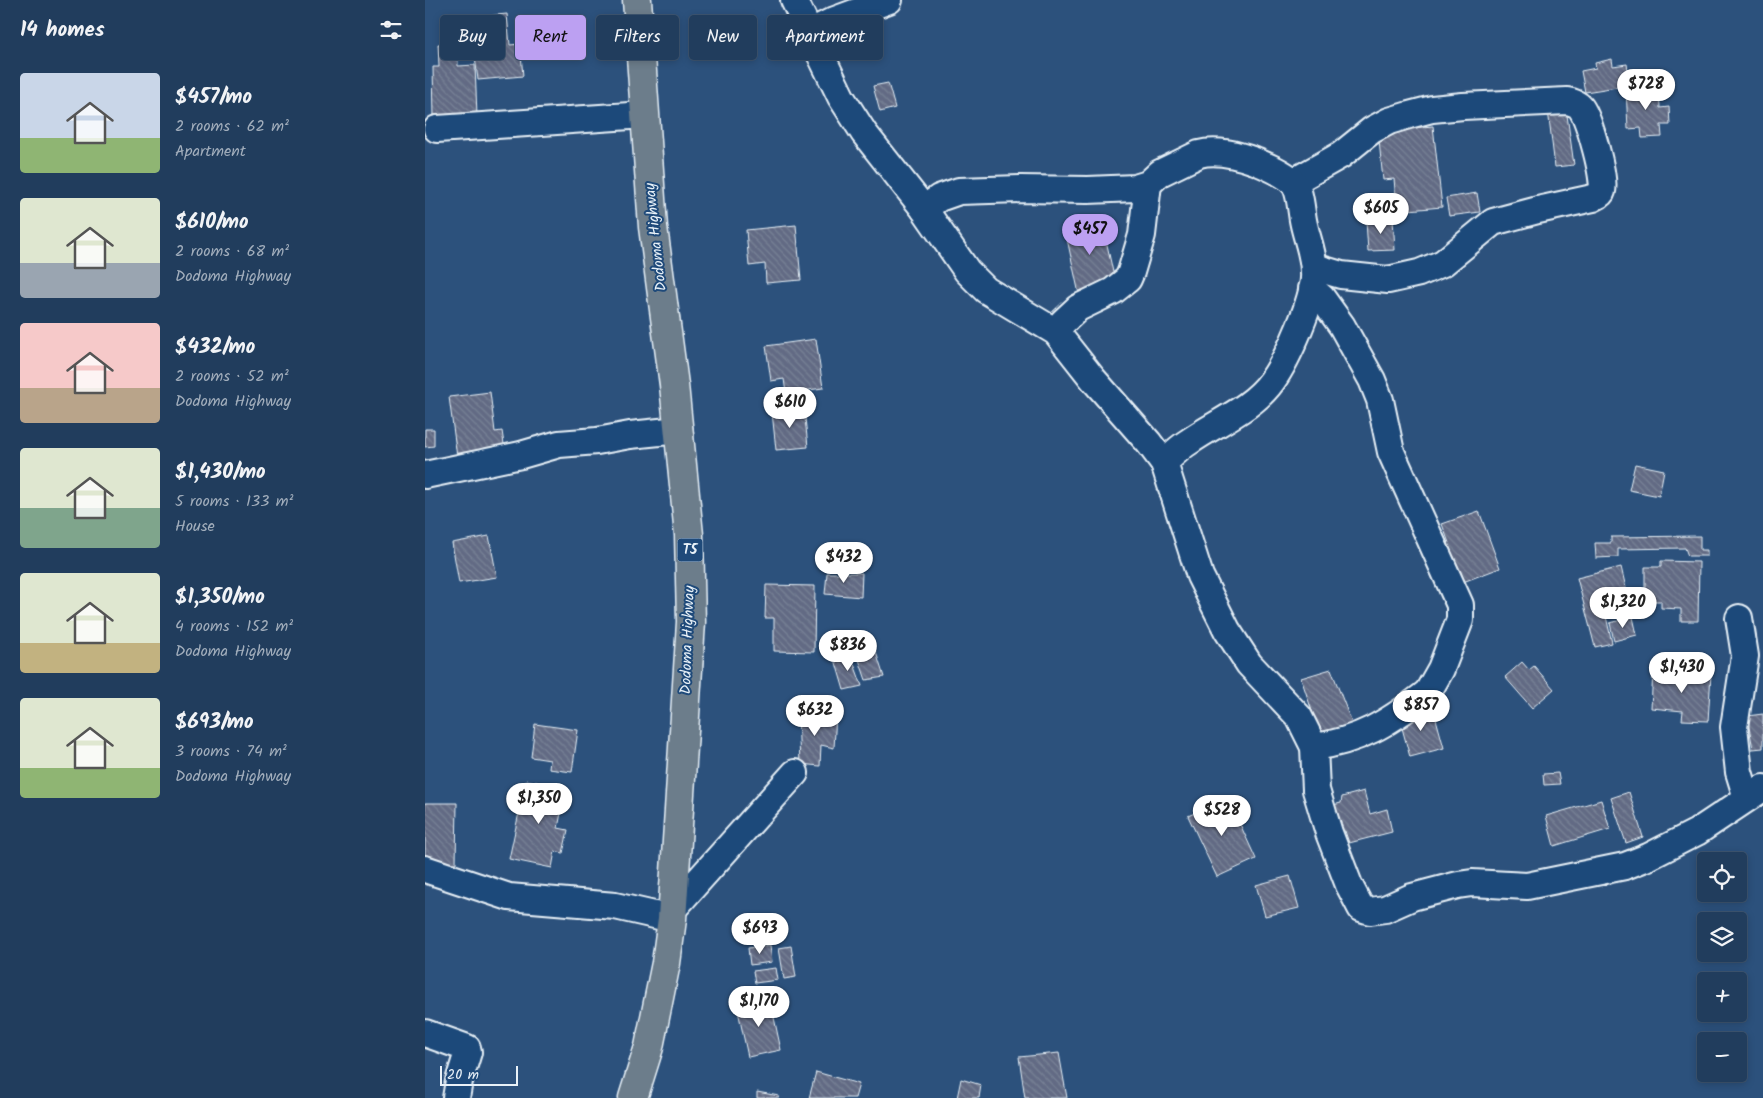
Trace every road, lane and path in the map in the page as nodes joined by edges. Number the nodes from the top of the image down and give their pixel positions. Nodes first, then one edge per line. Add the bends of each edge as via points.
1 (637, 0) edge
2 (794, 0) edge
3 (889, 0) edge
4 (801, 15) edge
5 (848, 15) edge
6 (822, 60) edge
7 (645, 115) junction
8 (437, 130) dead end
9 (1293, 182) junction
10 (1149, 184) junction
11 (924, 209) junction
12 (1313, 278) junction
13 (1056, 332) junction
14 (679, 430) junction
15 (1164, 463) junction
16 (425, 475) edge
17 (1739, 618) dead end
18 (1314, 747) junction
19 (795, 773) dead end
20 (1755, 793) edge
21 (425, 869) edge
22 (672, 914) junction
23 (425, 1033) edge
24 (456, 1098) edge
25 (633, 1098) edge

1 - 7 highway, Dodoma Highway / T5
2 - 4 street
3 - 5 street
6 - 11 street via 864,133
7 - 8 street
7 - 14 highway, Dodoma Highway / T5 via 653,227
9 - 10 street via 1250,159 1206,152 1160,173
9 - 12 street via 1300,199
9 - 12 street via 1341,155 1389,121 1432,109 1567,101 1580,107 1593,135 1601,173 1601,194 1493,222 1443,263 1419,274 1388,280 1341,275
10 - 11 street via 1120,189 959,191 939,198
10 - 13 street via 1142,235 1128,279 1113,291 1078,308
11 - 13 street via 976,281
12 - 15 street via 1297,333 1272,380 1252,402 1188,442
12 - 18 street via 1372,380 1380,400 1391,452 1461,610 1441,669 1428,692 1376,728 1354,738
13 - 15 street
14 - 16 street via 559,444
14 - 22 highway, Dodoma Highway / T5 via 689,535 691,622
15 - 18 street via 1200,576 1227,630 1249,664 1299,717
17 - 20 street via 1745,656 1734,727 1739,772
18 - 20 street via 1316,790 1329,833 1361,908 1370,911 1459,885 1527,886 1625,866 1697,832
19 - 22 street
21 - 22 street via 509,897
22 - 25 highway, Dodoma Highway / T5 via 649,1047
23 - 24 street via 468,1048

